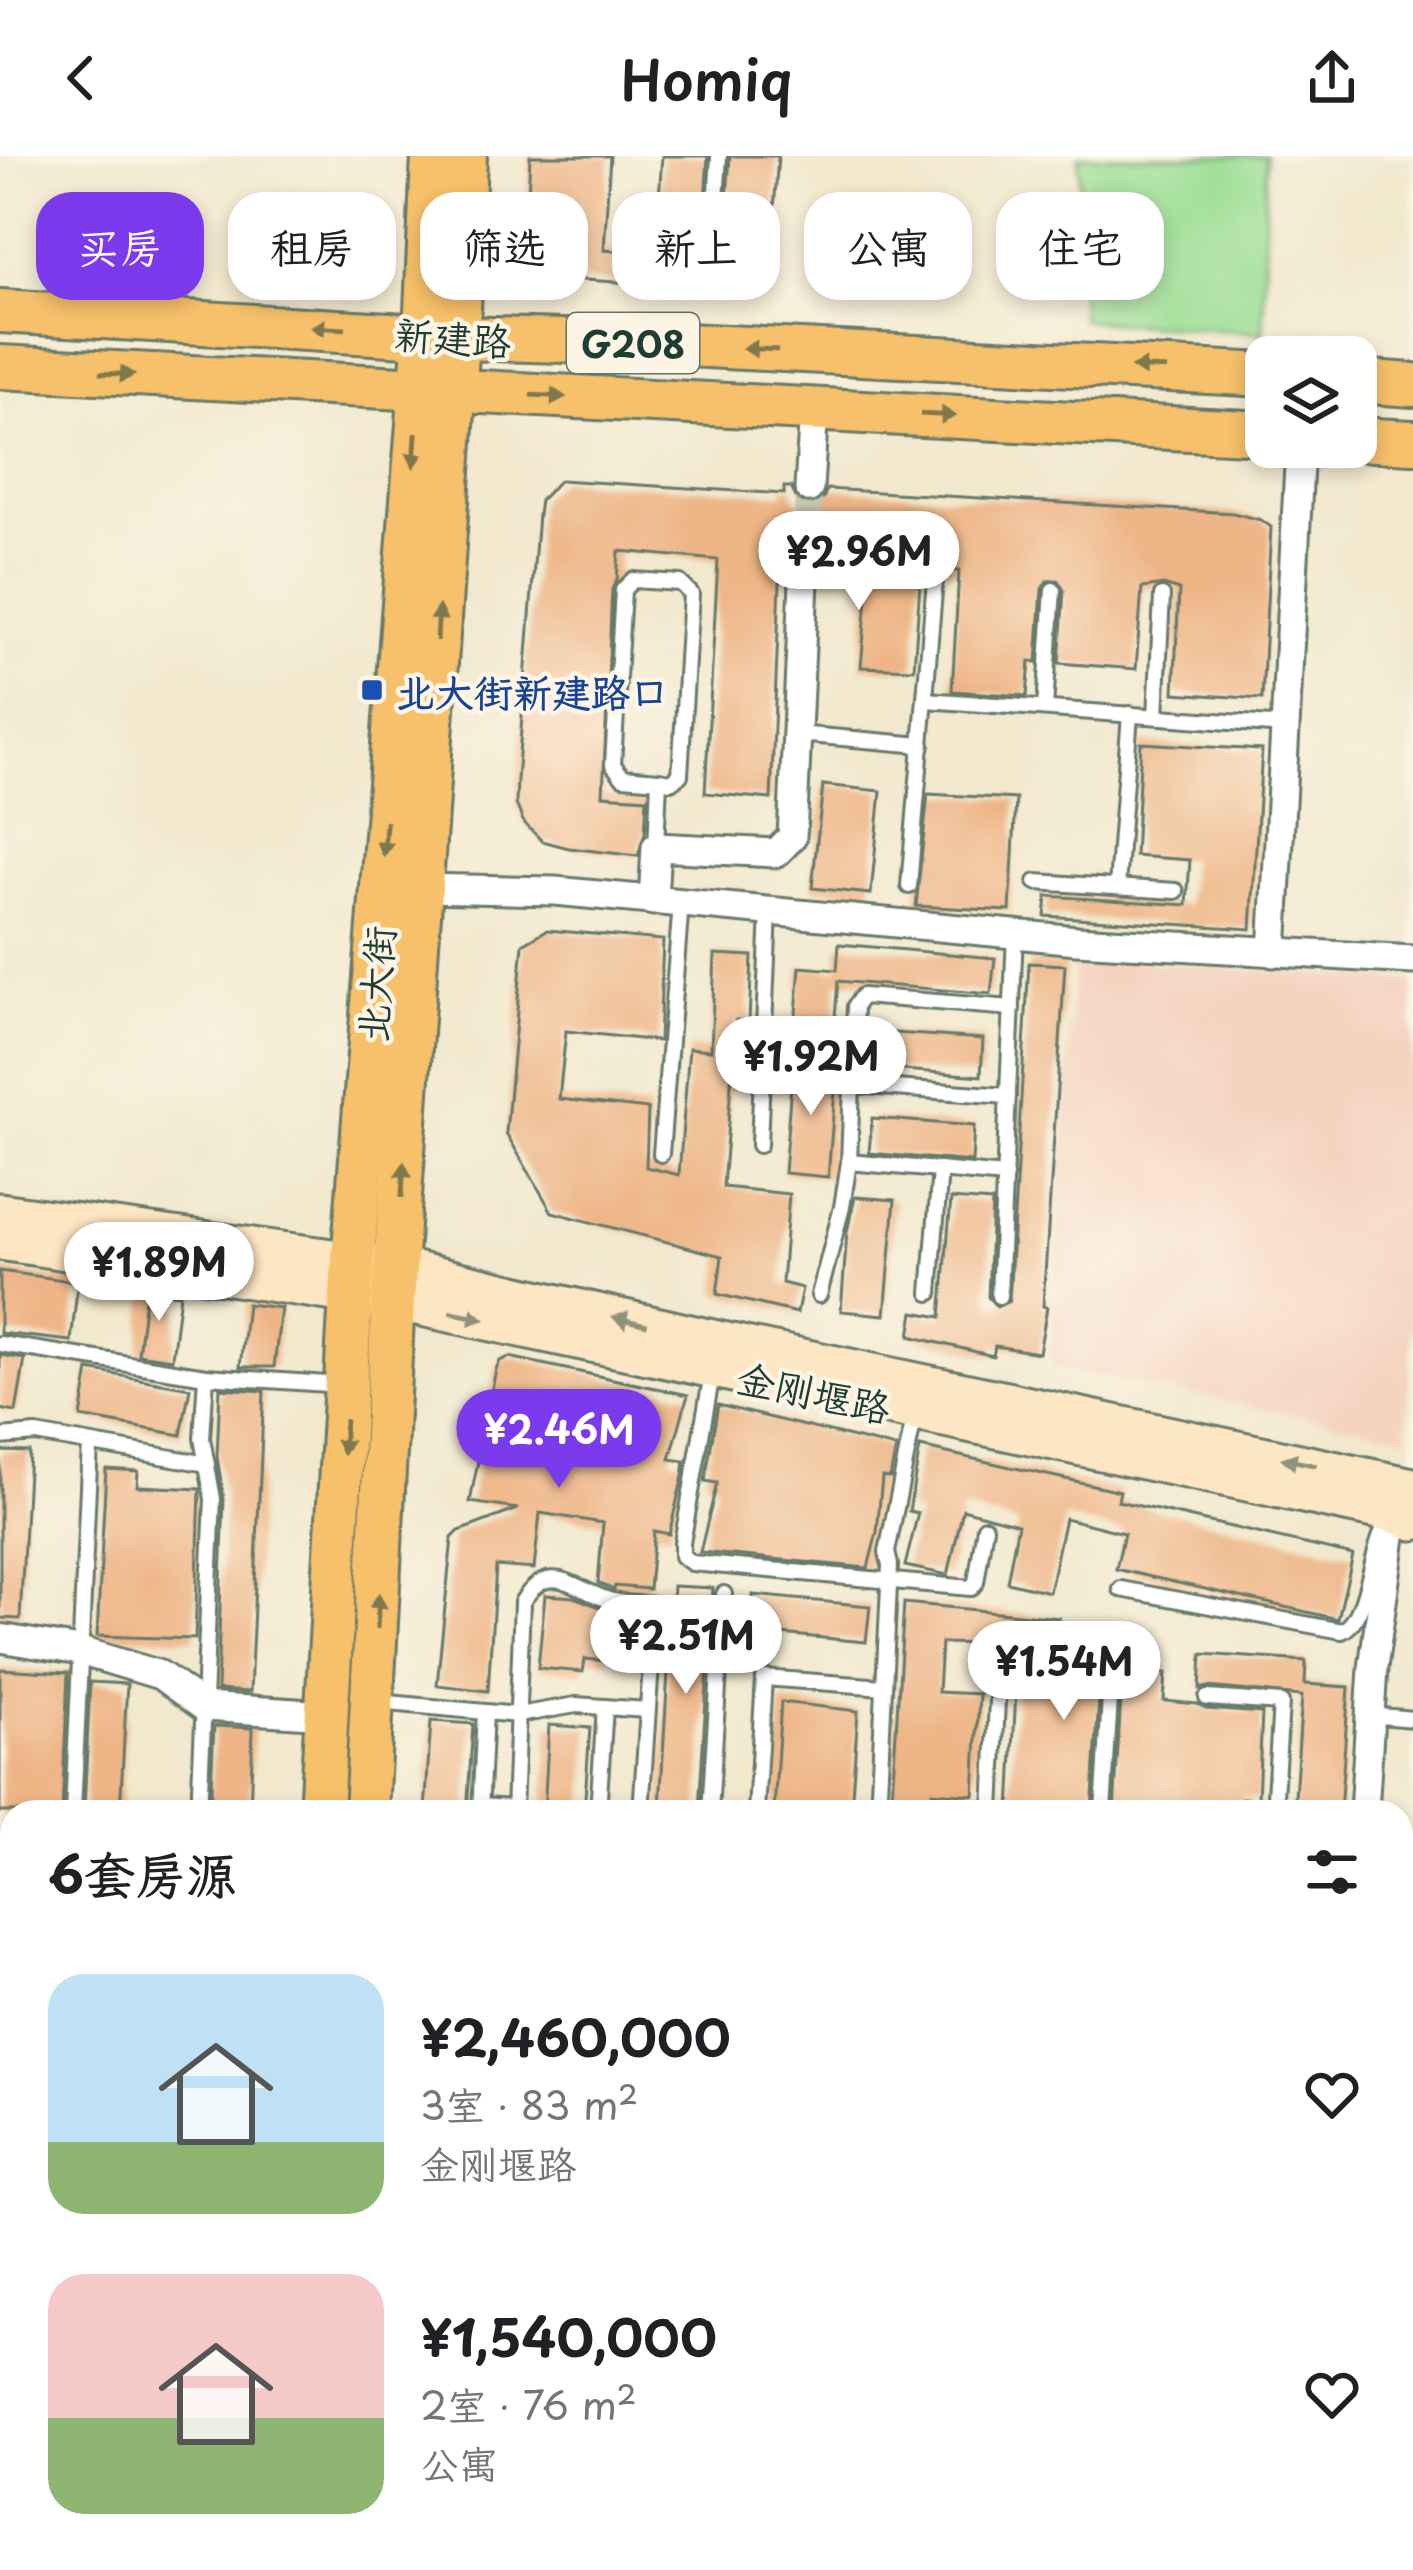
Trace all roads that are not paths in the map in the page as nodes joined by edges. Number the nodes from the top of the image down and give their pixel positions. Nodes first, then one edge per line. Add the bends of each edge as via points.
1 (433, 156) edge
2 (464, 156) edge
3 (719, 156) edge
4 (717, 192) edge
5 (0, 311) edge
6 (442, 336) junction
7 (0, 367) edge
8 (1245, 374) edge
9 (1377, 382) edge
10 (1413, 385) edge
11 (437, 391) junction
12 (814, 409) junction
13 (1245, 432) edge
14 (1377, 440) edge
15 (1413, 442) edge
16 (1299, 468) edge
17 (809, 488) tunnel mouth
18 (805, 561) tunnel mouth
19 (935, 580) dead end
20 (1053, 590) dead end
21 (1162, 596) dead end
22 (926, 700) junction
23 (1045, 708) junction
24 (1130, 714) junction
25 (1156, 716) junction
26 (1285, 726) junction
27 (796, 734) junction
28 (922, 745) junction
29 (659, 780) junction
30 (656, 847) junction
31 (1036, 882) dead end
32 (909, 886) dead end
33 (1118, 887) junction
34 (422, 888) junction
35 (1176, 890) dead end
36 (667, 902) junction
37 (769, 911) junction
38 (1015, 934) junction
39 (1273, 953) junction
40 (1413, 960) edge
41 (1012, 1008) junction
42 (763, 1045) junction
43 (853, 1053) junction
44 (852, 1085) junction
45 (1008, 1096) junction
46 (759, 1145) dead end
47 (661, 1154) dead end
48 (849, 1162) junction
49 (940, 1170) junction
50 (1005, 1175) junction
51 (0, 1213) edge
52 (0, 1240) edge
53 (374, 1280) junction
54 (930, 1293) dead end
55 (819, 1295) dead end
56 (999, 1296) dead end
57 (0, 1344) edge
58 (712, 1369) junction
59 (206, 1376) junction
60 (347, 1385) junction
61 (918, 1398) junction
62 (0, 1437) edge
63 (90, 1444) junction
64 (207, 1464) junction
65 (1405, 1501) edge
66 (985, 1527) dead end
67 (890, 1581) junction
68 (1120, 1589) dead end
69 (724, 1594) dead end
70 (0, 1638) edge
71 (80, 1651) junction
72 (999, 1655) dead end
73 (1111, 1682) dead end
74 (884, 1688) junction
75 (1207, 1698) dead end
76 (373, 1702) junction
77 (204, 1707) junction
78 (605, 1707) junction
79 (647, 1710) junction
80 (485, 1712) junction
81 (327, 1714) junction
82 (518, 1714) junction
83 (1370, 1715) junction
84 (1413, 1719) edge
85 (74, 1800) edge
86 (200, 1800) edge
87 (323, 1800) edge
88 (367, 1800) edge
89 (480, 1800) edge
90 (514, 1800) edge
91 (599, 1800) edge
92 (642, 1800) edge
93 (711, 1800) edge
94 (757, 1800) edge
95 (879, 1800) edge
96 (993, 1800) edge
97 (1103, 1800) edge
98 (1275, 1800) edge
99 (1365, 1800) edge

1 - 6 main road, 北大街
2 - 6 main road
3 - 4 lane
6 -> 5 main road, 新建路 / G208
8 -> 6 main road, 新建路 / G208
6 - 11 main road, 北大街
7 -> 11 main road, 新建路 / G208
9 - 10 main road
11 -> 12 main road, 新建路 / G208
34 -> 11 main road, 北大街
11 -> 53 main road, 北大街
12 -> 13 main road, 新建路 / G208
12 - 17 street
14 - 15 main road
16 - 26 street
18 - 27 street
19 - 22 lane
20 - 23 lane
21 - 25 lane
22 - 23 lane
22 - 28 lane
23 - 24 lane
24 - 25 lane
24 - 33 lane
25 - 26 lane
26 - 39 street
27 - 28 lane
27 - 30 street via 792,837 776,854
28 - 32 lane
29 - 29 lane via 622,777 613,765 623,590 633,580 680,583 691,594 680,776
29 - 30 lane
30 - 36 street
31 - 33 lane
33 - 35 lane
34 - 36 street
53 -> 34 main road, 北大街
36 - 37 street
36 - 47 lane
37 - 38 street
37 - 42 lane
38 - 39 street
38 - 41 lane
39 - 40 street
41 - 43 lane via 862,997
41 - 45 lane
42 - 43 lane
42 - 46 lane
43 - 44 lane
44 - 45 lane
44 - 48 lane
45 - 50 lane
48 - 49 lane
48 - 55 lane
49 - 50 lane
49 - 54 lane
50 - 56 lane
51 - 53 main road
52 - 53 main road, 金刚堰路
53 -> 58 main road, 金刚堰路
53 - 60 main road, 北大街
61 -> 53 main road
76 -> 53 main road, 北大街
57 - 59 lane
58 - 61 main road, 金刚堰路
58 - 67 lane via 682,1556
59 - 60 lane
59 - 64 lane
60 -> 81 main road, 北大街
61 - 65 main road
61 - 67 lane via 887,1552
62 - 63 lane
63 - 64 lane
63 - 71 lane
64 - 77 lane via 213,1499
65 - 68 lane via 1376,1543 1358,1616 1342,1630
65 - 83 street
66 - 67 lane via 971,1588
67 - 74 lane
69 - 93 lane
70 - 71 street
71 - 77 street via 160,1675
71 - 85 lane
72 - 96 lane
73 - 97 lane
74 - 94 lane via 764,1678
74 - 95 lane
75 - 98 lane via 1280,1703
76 - 80 lane
76 - 88 main road, 北大街
77 - 81 street
77 - 86 lane
78 - 79 lane
78 - 82 lane
78 - 91 lane
79 - 82 lane via 655,1605 610,1601 551,1578 522,1602
79 - 92 lane
80 - 82 lane
80 - 89 lane
81 - 87 main road, 北大街
82 - 90 lane
83 - 84 lane
83 - 99 street

